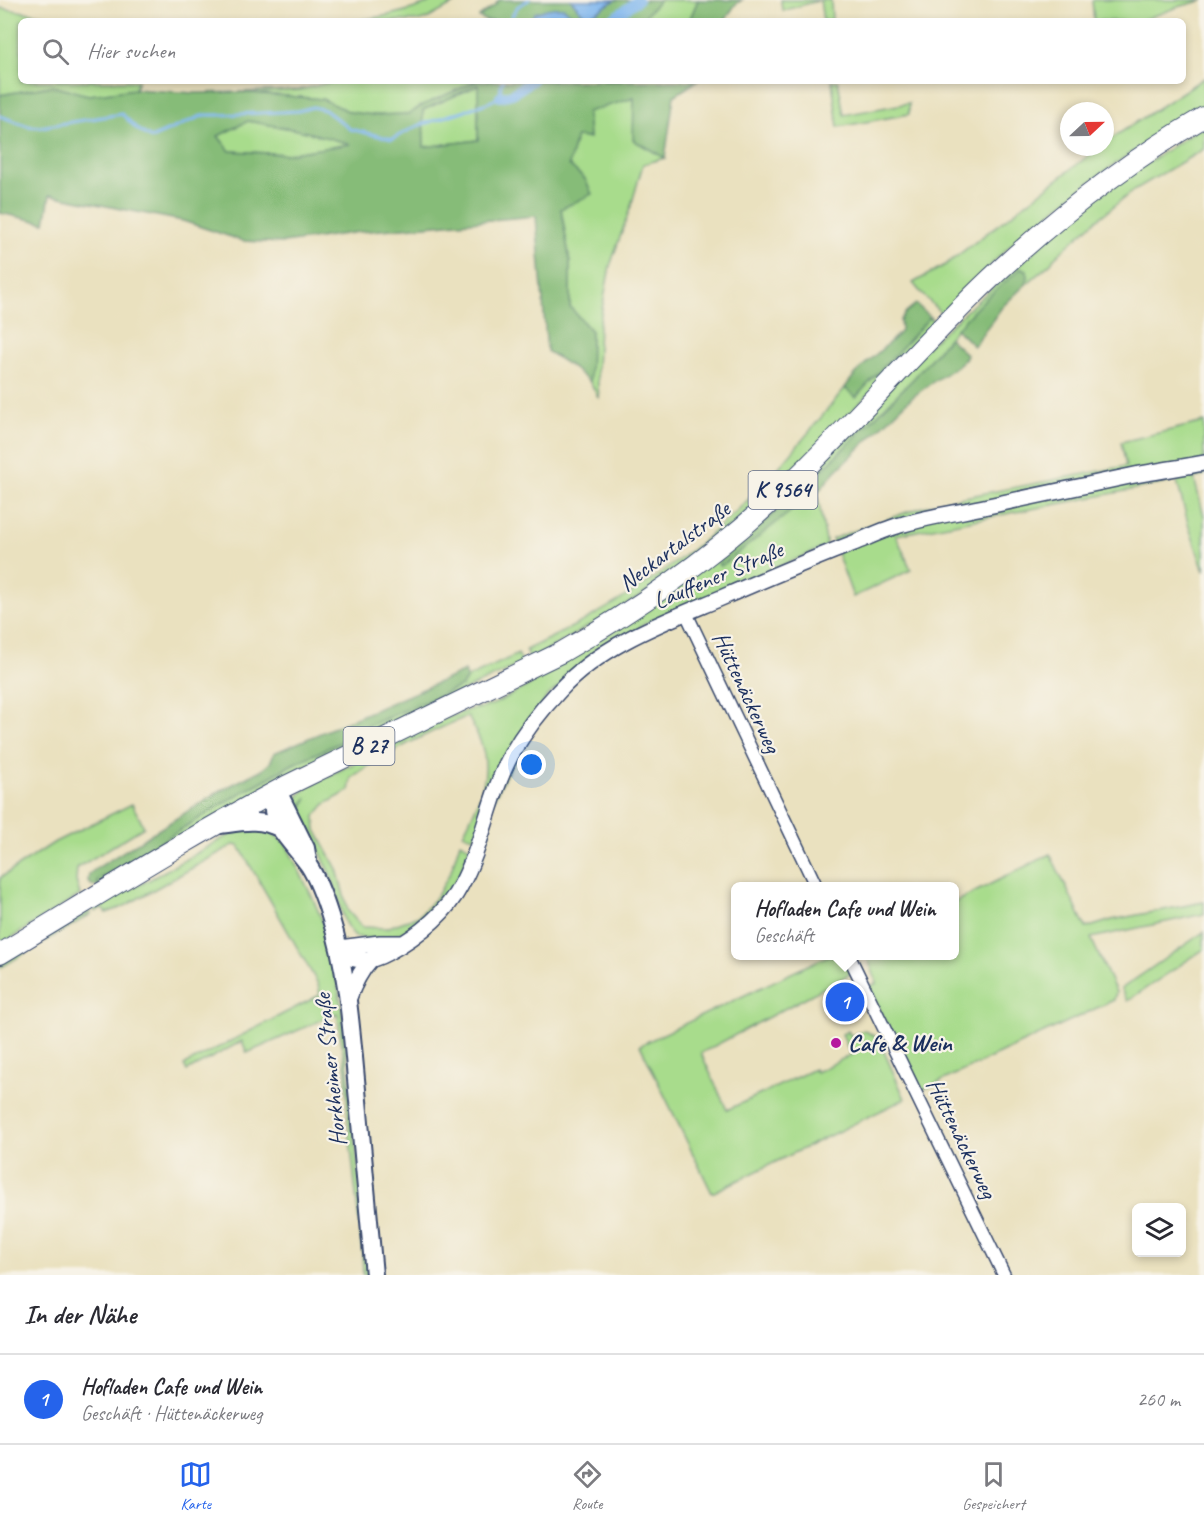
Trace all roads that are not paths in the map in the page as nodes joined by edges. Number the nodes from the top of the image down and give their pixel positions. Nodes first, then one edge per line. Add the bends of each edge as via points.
1 (1204, 117) edge
2 (1204, 463) edge
3 (686, 613) junction
4 (461, 702) joint
5 (278, 791) junction
6 (216, 826) junction
7 (281, 829) junction
8 (309, 866) junction
9 (814, 882) edge
10 (402, 943) junction
11 (339, 948) junction
12 (0, 954) edge
13 (372, 958) junction
14 (851, 960) edge
15 (348, 1000) junction
16 (374, 1275) edge
17 (1005, 1275) edge

1 - 4 main road, Neckartalstraße / K 9564 via 1055,221 990,279 831,443 742,528 658,593 606,627
2 - 3 street, Lauffener Straße via 903,524
3 - 9 street, Hüttenäckerweg
3 - 10 street, Lauffener Straße via 613,648 560,689 528,727 510,757 461,885 438,916
4 - 5 main road, Neckartalstraße / B 27
5 - 6 main road, B 27
5 - 7 main road, Horkheimer Straße via 273,809
5 - 8 main road, Horkheimer Straße via 306,849
6 - 7 main road via 254,821
6 - 12 main road, B 27
7 - 8 main road, Horkheimer Straße
8 - 11 main road, Horkheimer Straße
10 - 11 street
10 - 13 street, Lauffener Straße
11 - 13 street via 354,960
11 - 15 main road, Horkheimer Straße
13 - 15 street via 353,985
14 - 17 street, Hüttenäckerweg
15 - 16 main road, Horkheimer Straße

